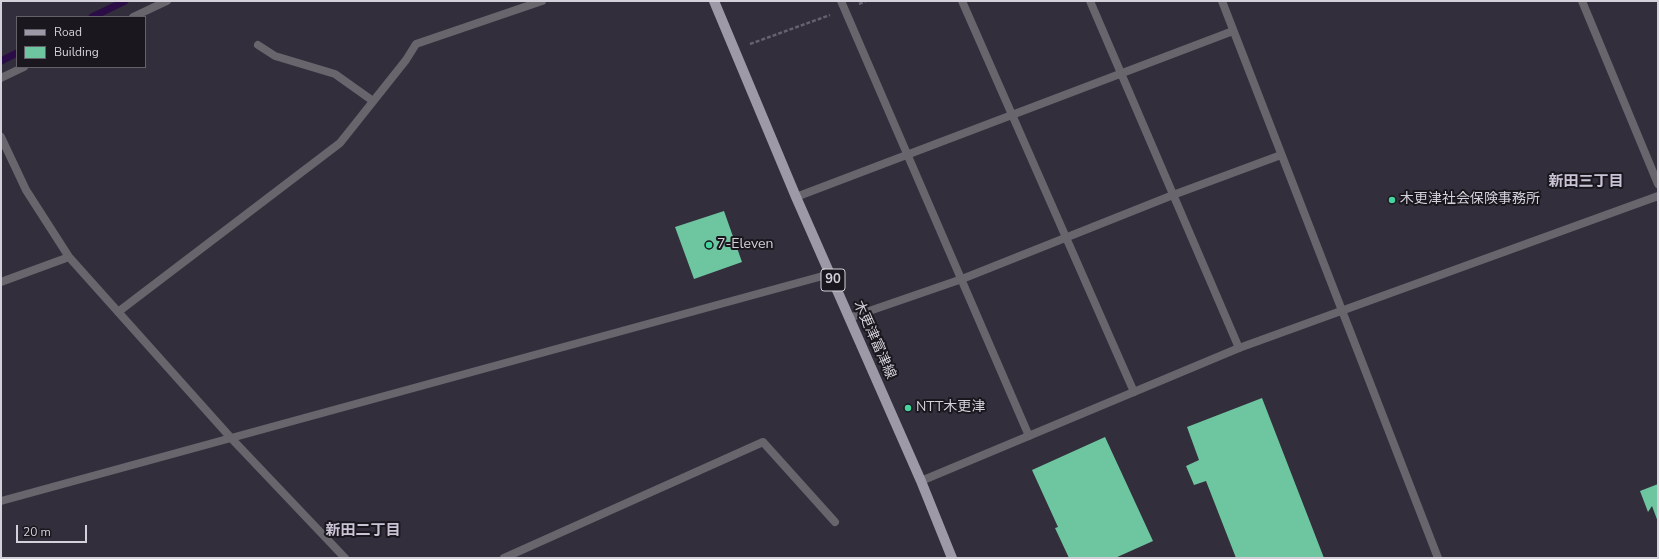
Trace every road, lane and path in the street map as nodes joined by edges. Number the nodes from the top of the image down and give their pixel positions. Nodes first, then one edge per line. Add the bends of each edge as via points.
1 (167, 1) edge
2 (542, 1) edge
3 (714, 1) edge
4 (866, 1) edge
5 (962, 1) edge
6 (1090, 1) edge
7 (1222, 1) edge
8 (1582, 1) edge
9 (843, 5) edge
10 (135, 16) edge
11 (1233, 31) junction
12 (258, 45) dead end
13 (735, 50) junction
14 (22, 68) edge
15 (1121, 73) junction
16 (1, 78) edge
17 (373, 101) junction
18 (1012, 115) junction
19 (1, 137) edge
20 (908, 155) junction
21 (1281, 155) junction
22 (1658, 184) edge
23 (1173, 195) junction
24 (1658, 196) edge
25 (796, 197) junction
26 (1066, 239) junction
27 (69, 257) junction
28 (830, 274) junction
29 (962, 279) junction
30 (1, 282) edge
31 (1341, 310) junction
32 (118, 312) junction
33 (849, 318) junction
34 (1239, 348) junction
35 (1134, 392) junction
36 (1029, 436) junction
37 (231, 438) junction
38 (921, 481) junction
39 (1, 501) edge
40 (835, 522) dead end
41 (345, 558) edge
42 (504, 558) edge
43 (952, 558) edge
44 (1438, 558) edge

1 - 10 street
2 - 17 street via 416,44
3 - 13 main road, 木更津富津線 / 90
4 - 9 path
5 - 18 street
6 - 15 street
7 - 11 street
8 - 22 street
9 - 13 path
9 - 20 street
11 - 15 street
11 - 21 street
12 - 17 street via 275,56 335,74
13 - 25 main road, 木更津富津線 / 90
14 - 16 street
15 - 18 street
15 - 23 street
17 - 32 street via 340,143
18 - 20 street
18 - 26 street
19 - 27 street via 26,190
20 - 25 street
20 - 29 street
21 - 23 street
21 - 31 street
23 - 26 street
23 - 34 street
24 - 31 street
25 - 28 main road, 木更津富津線 / 90
26 - 29 street
26 - 35 street
27 - 30 street
27 - 32 street
28 - 33 main road, 木更津富津線 / 90
28 - 37 street
29 - 33 street
29 - 36 street
31 - 34 street
31 - 44 street
32 - 37 street
33 - 38 main road, 木更津富津線 / 90
34 - 35 street
35 - 36 street
36 - 38 street
37 - 39 street
37 - 41 street
38 - 43 main road, 木更津富津線 / 90
40 - 42 street via 763,442

